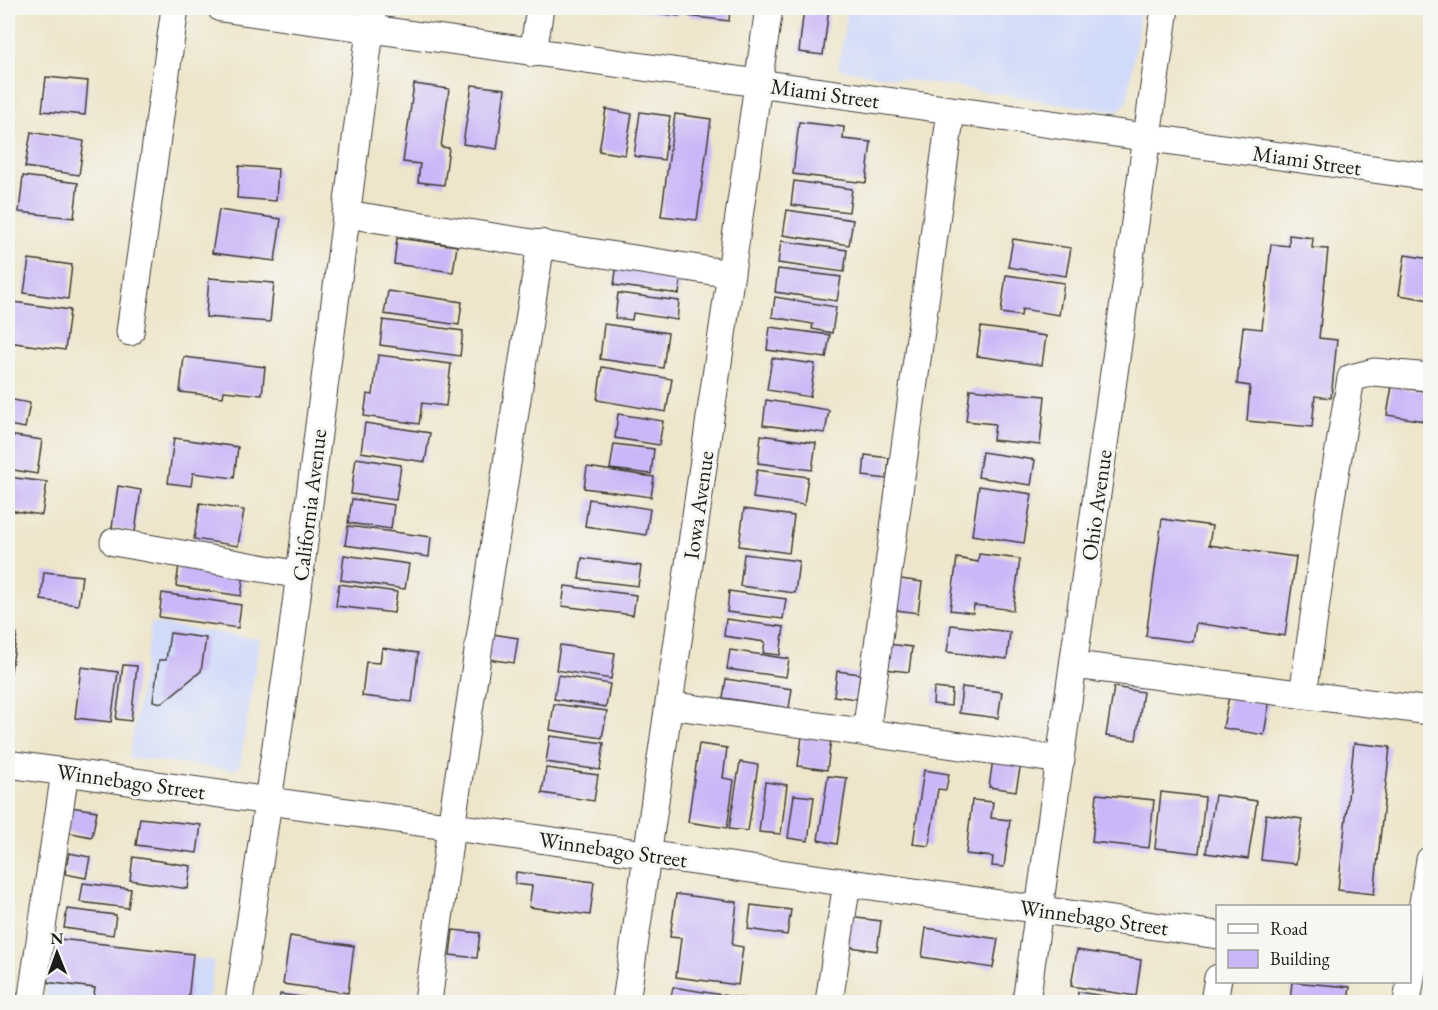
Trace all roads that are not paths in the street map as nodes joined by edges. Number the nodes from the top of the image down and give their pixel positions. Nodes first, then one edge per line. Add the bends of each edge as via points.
1 (175, 8) edge
2 (221, 8) edge
3 (540, 8) edge
4 (769, 8) edge
5 (1165, 8) edge
6 (371, 17) edge
7 (533, 53) junction
8 (758, 84) junction
9 (951, 111) junction
10 (1146, 138) junction
11 (1431, 177) edge
12 (346, 214) junction
13 (541, 243) junction
14 (732, 274) junction
15 (130, 332) dead end
16 (1431, 377) edge
17 (114, 542) dead end
18 (300, 575) junction
19 (1075, 665) junction
20 (1303, 695) junction
21 (669, 705) junction
22 (1431, 711) edge
23 (866, 733) junction
24 (1061, 760) junction
25 (8, 764) edge
26 (65, 772) junction
27 (268, 801) junction
28 (451, 826) junction
29 (647, 854) junction
30 (1431, 860) edge
31 (847, 882) junction
32 (1039, 909) junction
33 (1216, 935) edge
34 (1418, 963) edge
35 (1217, 983) edge
36 (31, 1002) edge
37 (239, 1002) edge
38 (428, 1002) edge
39 (626, 1002) edge
40 (829, 1002) edge
41 (1026, 1002) edge
42 (1214, 1002) edge
43 (1407, 1002) edge

1 - 15 street
2 - 6 street, Miami Street
3 - 7 street
4 - 8 street, Iowa Avenue
5 - 10 street, Ohio Avenue
6 - 7 street, Miami Street
6 - 12 street, California Avenue
7 - 8 street, Miami Street
8 - 9 street, Miami Street
8 - 14 street, Iowa Avenue
9 - 10 street, Miami Street
9 - 23 street
10 - 11 street, Miami Street
10 - 19 street, Ohio Avenue
12 - 13 street
12 - 18 street, California Avenue
13 - 14 street
13 - 28 street
14 - 21 street, Iowa Avenue
16 - 20 street via 1388,371 1351,378
17 - 18 street
18 - 27 street, California Avenue
19 - 20 street
19 - 24 street, Ohio Avenue
20 - 22 street
21 - 23 street
21 - 29 street, Iowa Avenue
23 - 24 street
24 - 32 street, Ohio Avenue
25 - 26 street, Winnebago Street
26 - 27 street, Winnebago Street
26 - 36 street
27 - 28 street, Winnebago Street
27 - 37 street, California Avenue
28 - 29 street, Winnebago Street
28 - 38 street
29 - 31 street, Winnebago Street
29 - 39 street, Iowa Avenue
30 - 34 street
31 - 32 street, Winnebago Street
31 - 40 street
32 - 33 street, Winnebago Street
32 - 41 street, Ohio Avenue
34 - 43 street
35 - 42 street

